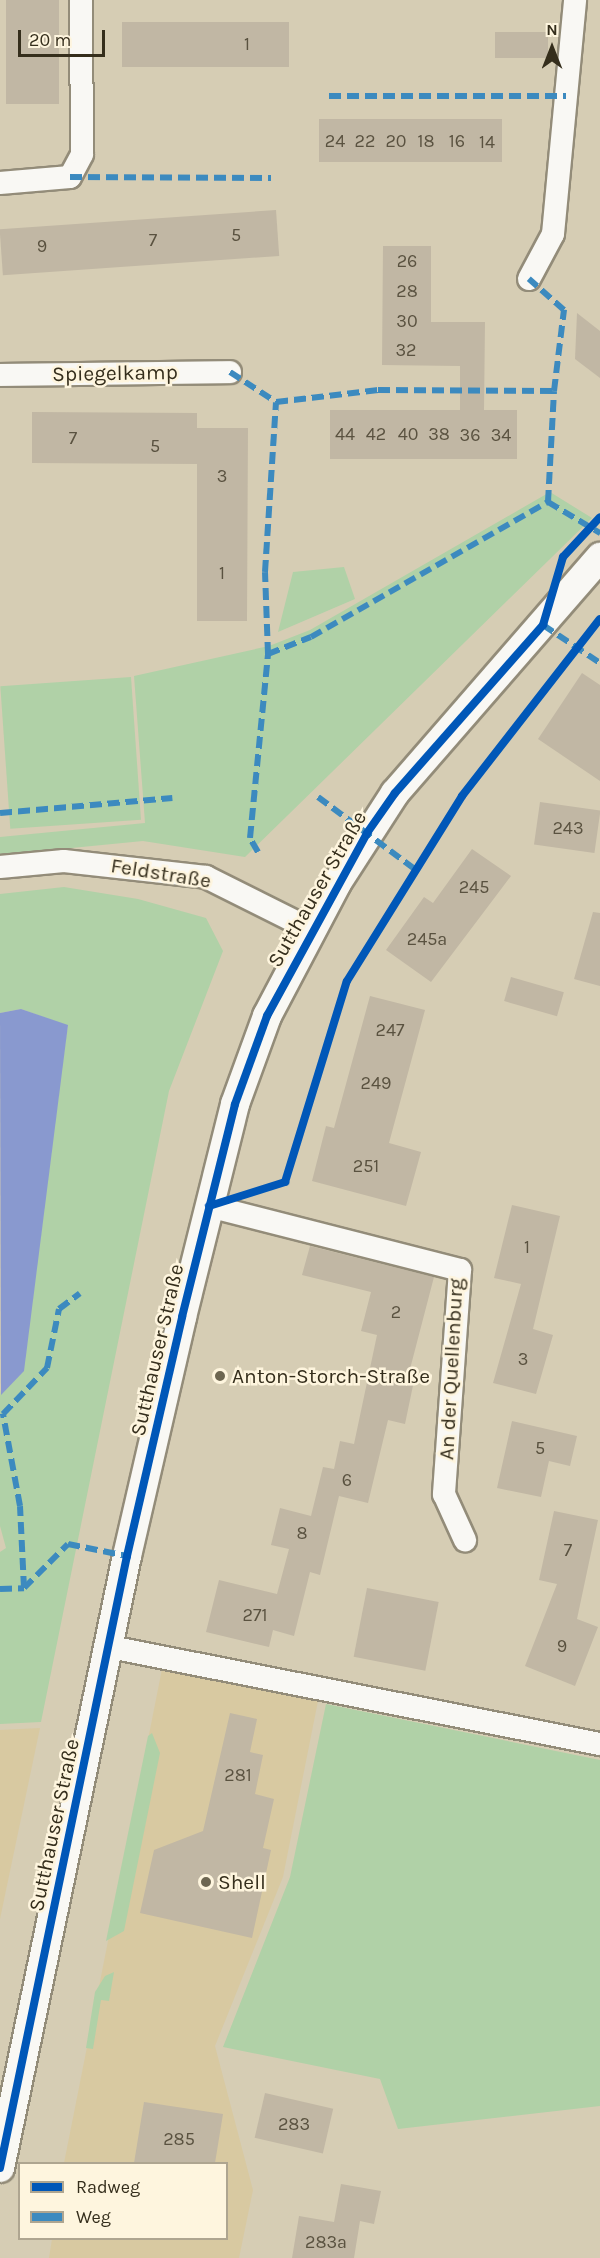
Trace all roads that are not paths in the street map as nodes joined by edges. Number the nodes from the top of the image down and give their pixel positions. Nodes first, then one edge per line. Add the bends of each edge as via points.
1 (81, 0) edge
2 (575, 0) edge
3 (0, 183) edge
4 (529, 279) dead end
5 (230, 372) dead end
6 (0, 375) edge
7 (600, 557) edge
8 (0, 867) edge
9 (310, 929) junction
10 (208, 1206) junction
11 (465, 1540) dead end
12 (110, 1647) junction
13 (600, 1744) edge
14 (0, 2168) edge

1 - 3 street via 82,153 70,177
2 - 4 street via 553,234
5 - 6 street, Spiegelkamp
7 - 9 street, Sutthauser Straße via 395,793
8 - 9 street, Feldstraße via 64,861 206,877
9 - 10 street, Sutthauser Straße via 263,1027 235,1104
10 - 11 street, An der Quellenburg via 460,1270 444,1494
10 - 12 street, Sutthauser Straße
12 - 13 street
12 - 14 street, Sutthauser Straße

